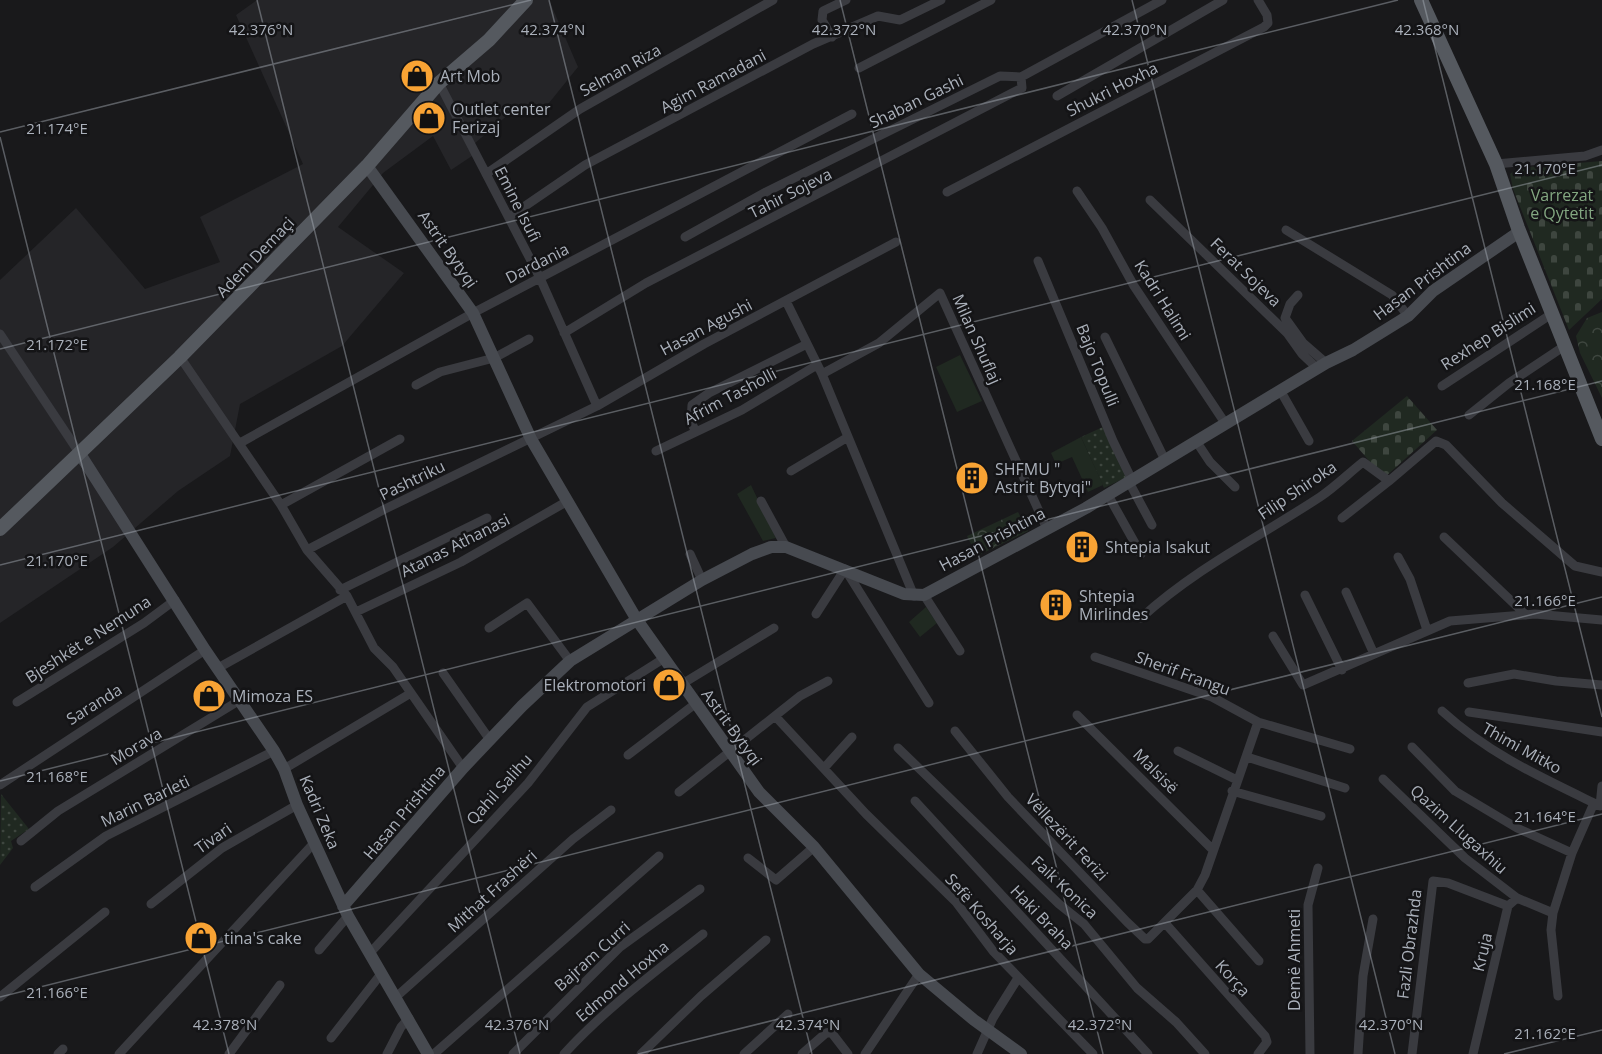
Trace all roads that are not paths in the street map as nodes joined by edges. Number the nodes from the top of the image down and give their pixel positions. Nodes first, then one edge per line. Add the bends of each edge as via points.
1 (526, 0) edge
2 (773, 0) edge
3 (846, 0) edge
4 (941, 0) edge
5 (991, 0) edge
6 (1162, 0) edge
7 (1223, 0) edge
8 (1258, 0) edge
9 (1421, 0) edge
10 (832, 37) junction
11 (860, 68) dead end
12 (1021, 76) junction
13 (438, 83) junction
14 (1057, 96) dead end
15 (852, 114) dead end
16 (1602, 150) edge
17 (1496, 164) junction
18 (367, 166) junction
19 (486, 174) junction
20 (1077, 191) dead end
21 (946, 192) dead end
22 (1150, 200) dead end
23 (509, 217) junction
24 (1286, 231) dead end
25 (1519, 232) junction
26 (685, 237) dead end
27 (896, 242) dead end
28 (1038, 261) dead end
29 (540, 278) junction
30 (1298, 295) dead end
31 (786, 302) junction
32 (1553, 313) junction
33 (472, 314) junction
34 (1408, 316) junction
35 (564, 333) junction
36 (0, 334) edge
37 (1105, 337) dead end
38 (529, 339) dead end
39 (807, 344) junction
40 (1567, 348) junction
41 (180, 357) junction
42 (494, 358) junction
43 (1322, 366) junction
44 (820, 370) junction
45 (416, 385) dead end
46 (1442, 386) dead end
47 (1280, 390) junction
48 (597, 406) junction
49 (1469, 415) dead end
50 (1602, 418) edge
51 (1225, 423) junction
52 (696, 432) junction
53 (848, 437) junction
54 (400, 439) dead end
55 (531, 439) junction
56 (1602, 439) edge
57 (1196, 441) junction
58 (1309, 441) dead end
59 (240, 443) junction
60 (656, 451) dead end
61 (80, 454) junction
62 (1164, 458) junction
63 (791, 471) dead end
64 (1130, 481) junction
65 (1389, 481) junction
66 (1235, 486) dead end
67 (1108, 495) junction
68 (761, 501) dead end
69 (566, 502) junction
70 (281, 505) junction
71 (487, 518) dead end
72 (1342, 518) dead end
73 (1152, 525) dead end
74 (0, 529) edge
75 (1047, 529) junction
76 (1444, 537) dead end
77 (786, 547) junction
78 (307, 550) junction
79 (690, 554) dead end
80 (1141, 554) dead end
81 (1398, 557) dead end
82 (845, 569) junction
83 (1602, 572) edge
84 (702, 580) junction
85 (1346, 592) dead end
86 (343, 593) junction
87 (1305, 595) dead end
88 (919, 596) junction
89 (175, 600) junction
90 (356, 612) junction
91 (816, 614) dead end
92 (1526, 615) junction
93 (1141, 618) dead end
94 (637, 620) junction
95 (1602, 620) edge
96 (489, 628) dead end
97 (774, 628) dead end
98 (1427, 630) junction
99 (1273, 636) dead end
100 (205, 650) junction
101 (960, 651) dead end
102 (1374, 654) junction
103 (1095, 657) dead end
104 (663, 659) junction
105 (570, 661) junction
106 (218, 668) junction
107 (1342, 670) junction
108 (443, 673) dead end
109 (828, 681) dead end
110 (1468, 683) dead end
111 (682, 684) junction
112 (1602, 685) edge
113 (411, 693) junction
114 (240, 700) junction
115 (17, 702) dead end
116 (695, 704) junction
117 (929, 704) dead end
118 (1442, 711) dead end
119 (1469, 712) dead end
120 (1077, 715) dead end
121 (775, 716) junction
122 (1258, 722) junction
123 (955, 731) dead end
124 (1602, 732) edge
125 (852, 737) dead end
126 (490, 740) junction
127 (1412, 747) dead end
128 (898, 748) dead end
129 (1350, 748) dead end
130 (274, 751) junction
131 (1178, 751) dead end
132 (730, 753) junction
133 (628, 755) dead end
134 (1247, 757) junction
135 (825, 767) junction
136 (464, 768) junction
137 (284, 769) junction
138 (1383, 779) dead end
139 (1237, 780) junction
140 (0, 785) edge
141 (1602, 786) edge
142 (1345, 788) dead end
143 (1232, 790) junction
144 (679, 792) dead end
145 (915, 801) dead end
146 (1594, 803) junction
147 (297, 805) junction
148 (610, 810) dead end
149 (1321, 816) dead end
150 (21, 841) dead end
151 (314, 843) junction
152 (814, 847) junction
153 (1212, 849) junction
154 (1572, 853) junction
155 (659, 856) dead end
156 (747, 858) dead end
157 (1317, 868) dead end
158 (35, 887) dead end
159 (700, 889) dead end
160 (1197, 890) junction
161 (1517, 898) junction
162 (151, 903) dead end
163 (1508, 906) junction
164 (346, 911) junction
165 (105, 912) dead end
166 (1553, 913) junction
167 (1373, 919) dead end
168 (1165, 923) junction
169 (702, 934) dead end
170 (766, 940) dead end
171 (319, 950) dead end
172 (369, 954) junction
173 (1259, 961) dead end
174 (381, 974) junction
175 (919, 974) junction
176 (1018, 978) junction
177 (280, 985) dead end
178 (1558, 996) dead end
179 (396, 997) junction
180 (0, 998) edge
181 (788, 1014) dead end
182 (409, 1018) junction
183 (990, 1029) junction
184 (331, 1038) dead end
185 (119, 1054) edge
186 (229, 1054) edge
187 (387, 1054) edge
188 (428, 1054) edge
189 (434, 1054) edge
190 (513, 1054) edge
191 (564, 1054) edge
192 (640, 1054) edge
193 (744, 1054) edge
194 (802, 1054) edge
195 (848, 1054) edge
196 (865, 1054) edge
197 (976, 1054) edge
198 (1021, 1054) edge
199 (1093, 1054) edge
200 (1148, 1054) edge
201 (1205, 1054) edge
202 (1258, 1054) edge
203 (1310, 1054) edge
204 (1358, 1054) edge
205 (1412, 1054) edge
206 (1473, 1054) edge

1 - 13 main road, Adem Demaçi via 489,40
2 - 19 street, Selman Riza via 580,109
3 - 10 street via 823,11 822,20
4 - 10 street, Agim Ramadani via 900,20 878,16
5 - 11 street
6 - 12 street, Shaban Gashi
7 - 14 street, Shukri Hoxha
8 - 21 street, Shukri Hoxha via 1267,15 1264,27
9 - 17 main road, Rexhep Bislimi
10 - 23 street, Agim Ramadani via 585,165
12 - 26 street, Shaban Gashi via 1000,76 766,192
12 - 35 street, Tahir Sojeva via 1022,88 646,283
13 - 18 main road, Adem Demaçi
13 - 19 street, Emine Isufi
15 - 29 street, Dardania
16 - 17 street via 1585,156
17 - 25 main road, Rexhep Bislimi
18 - 33 street, Astrit Bytyqi
18 - 41 main road, Adem Demaçi
19 - 23 street, Emine Isufi
20 - 51 street, Kadri Halimi via 1134,286
22 - 43 street, Ferat Sojeva via 1287,333 1302,354
23 - 29 street, Emine Isufi
24 - 34 street via 1392,295
25 - 32 main road, Rexhep Bislimi
25 - 34 street, Hasan Prishtina via 1433,291
27 - 31 street, Hasan Agushi
28 - 64 street, Bajo Topulli
29 - 33 street, Dardania
29 - 35 street, Emine Isufi
30 - 43 street via 1286,318
31 - 39 street
31 - 48 street, Hasan Agushi
32 - 40 main road, Rexhep Bislimi
32 - 46 street, Rexhep Bislimi
33 - 42 street, Astrit Bytyqi
33 - 59 street, Dardania
34 - 43 street, Hasan Prishtina
35 - 48 street, Emine Isufi
36 - 61 street
37 - 62 street
38 - 42 street
39 - 44 street
39 - 52 street via 692,405 691,422
40 - 49 street via 1509,383
40 - 50 main road, Rexhep Bislimi
40 - 56 main road, Rexhep Bislimi
41 - 59 street
41 - 61 main road, Adem Demaçi
42 - 45 street via 440,372
42 - 55 street, Astrit Bytyqi
43 - 47 street, Hasan Prishtina
44 - 52 street, Afrim Tasholli
44 - 53 street
44 - 75 street, Milan Shuflaj via 879,343 940,293
47 - 51 street, Hasan Prishtina
47 - 58 street
48 - 55 street, Hasan Agushi
51 - 57 street, Hasan Prishtina
52 - 60 street, Afrim Tasholli
53 - 63 street
53 - 88 street
54 - 70 street
55 - 69 street, Astrit Bytyqi
55 - 78 street, Pashtriku
57 - 62 street, Hasan Prishtina
57 - 66 street via 1210,462
59 - 70 street
61 - 74 main road, Adem Demaçi
61 - 89 street, Kadri Zeka
62 - 64 street, Hasan Prishtina
64 - 67 street, Hasan Prishtina
64 - 73 street
65 - 72 street
65 - 83 street via 1436,441 1446,445 1502,503 1575,566
65 - 93 street, Filip Shiroka via 1363,462 1322,495 1173,589
67 - 75 street, Hasan Prishtina
67 - 80 street
68 - 77 street
69 - 90 street, Atanas Athanasi via 461,562
69 - 94 street, Astrit Bytyqi
70 - 78 street
71 - 86 street
75 - 88 street, Hasan Prishtina
76 - 92 street
77 - 82 street
77 - 84 street, Hasan Prishtina via 771,547 752,554
78 - 86 street
79 - 84 street
81 - 98 street via 1410,579
82 - 88 street via 903,594
82 - 91 street
82 - 117 street
84 - 94 street, Hasan Prishtina
85 - 102 street
86 - 90 street
86 - 106 street
87 - 107 street
88 - 101 street
89 - 100 street, Kadri Zeka
89 - 115 street, Bjeshkët e Nemuna
90 - 113 street via 374,648
92 - 95 street
92 - 98 street via 1450,621
94 - 104 street, Astrit Bytyqi
94 - 105 street, Hasan Prishtina
96 - 105 street via 527,603
97 - 111 street
98 - 102 street
99 - 107 street via 1303,685
100 - 106 street, Kadri Zeka
100 - 140 street, Saranda
102 - 107 street
103 - 122 street, Sherif Frangu via 1212,696
104 - 111 street, Astrit Bytyqi
104 - 172 street, Qahil Salihu via 587,707 528,783
105 - 126 street, Hasan Prishtina
106 - 114 street, Kadri Zeka
108 - 126 street
109 - 121 street
110 - 112 street via 1514,674
111 - 116 street, Astrit Bytyqi
113 - 136 street
113 - 137 street
114 - 130 street, Kadri Zeka
114 - 150 street, Morava via 58,811
116 - 132 street, Astrit Bytyqi
116 - 133 street
118 - 146 street, Thimi Mitko via 1470,737
119 - 124 street
120 - 153 street, Malsisë
121 - 132 street
121 - 135 street, Sefë Kosharja
122 - 129 street, Sherif Frangu
122 - 134 street
123 - 168 street, Vëllezërit Ferizi via 1008,797 1145,939
125 - 135 street
126 - 136 street, Hasan Prishtina
127 - 154 street via 1455,791 1517,828
128 - 201 street, Faik Konica via 1084,924 1137,988
130 - 137 street, Kadri Zeka
130 - 158 street, Marin Barleti via 106,836
131 - 139 street
132 - 144 street
132 - 152 street, Astrit Bytyqi via 759,792
134 - 139 street
134 - 142 street
135 - 176 street, Sefë Kosharja via 866,814 956,902
136 - 164 street, Hasan Prishtina
137 - 147 street, Kadri Zeka
138 - 161 street, Qazim Llugaxhiu via 1465,858
139 - 143 street
141 - 146 street via 1600,806
143 - 149 street
143 - 153 street
145 - 200 street, Haki Braha
146 - 154 street
147 - 151 street, Kadri Zeka
147 - 162 street, Tivari via 222,848
148 - 179 street, Mithat Frashëri via 573,838
151 - 164 street, Kadri Zeka
151 - 185 street
152 - 156 street via 776,880
152 - 175 street, Astrit Bytyqi
153 - 160 street
154 - 166 street
155 - 189 street
157 - 203 street, Demë Ahmeti via 1308,905
159 - 190 street, Bajram Curri via 620,947
160 - 168 street
160 - 173 street
161 - 163 street
161 - 166 street
163 - 205 street, Fazli Obrazhda via 1433,881
163 - 206 street, Kruja
164 - 171 street
164 - 172 street, Kadri Zeka
165 - 180 street
166 - 178 street via 1551,930
167 - 204 street via 1363,976
168 - 202 street, Korça via 1265,1036 1267,1042
169 - 191 street, Edmond Hoxha via 582,1034
170 - 192 street
172 - 174 street, Kadri Zeka
174 - 179 street, Kadri Zeka
174 - 184 street
175 - 183 street, Astrit Bytyqi
175 - 196 street
176 - 183 street
176 - 199 street, Sefë Kosharja
177 - 186 street
179 - 182 street, Kadri Zeka
181 - 193 street
182 - 187 street
182 - 188 street, Kadri Zeka
183 - 197 street
183 - 198 street, Astrit Bytyqi
194 - 195 street via 831,1032

